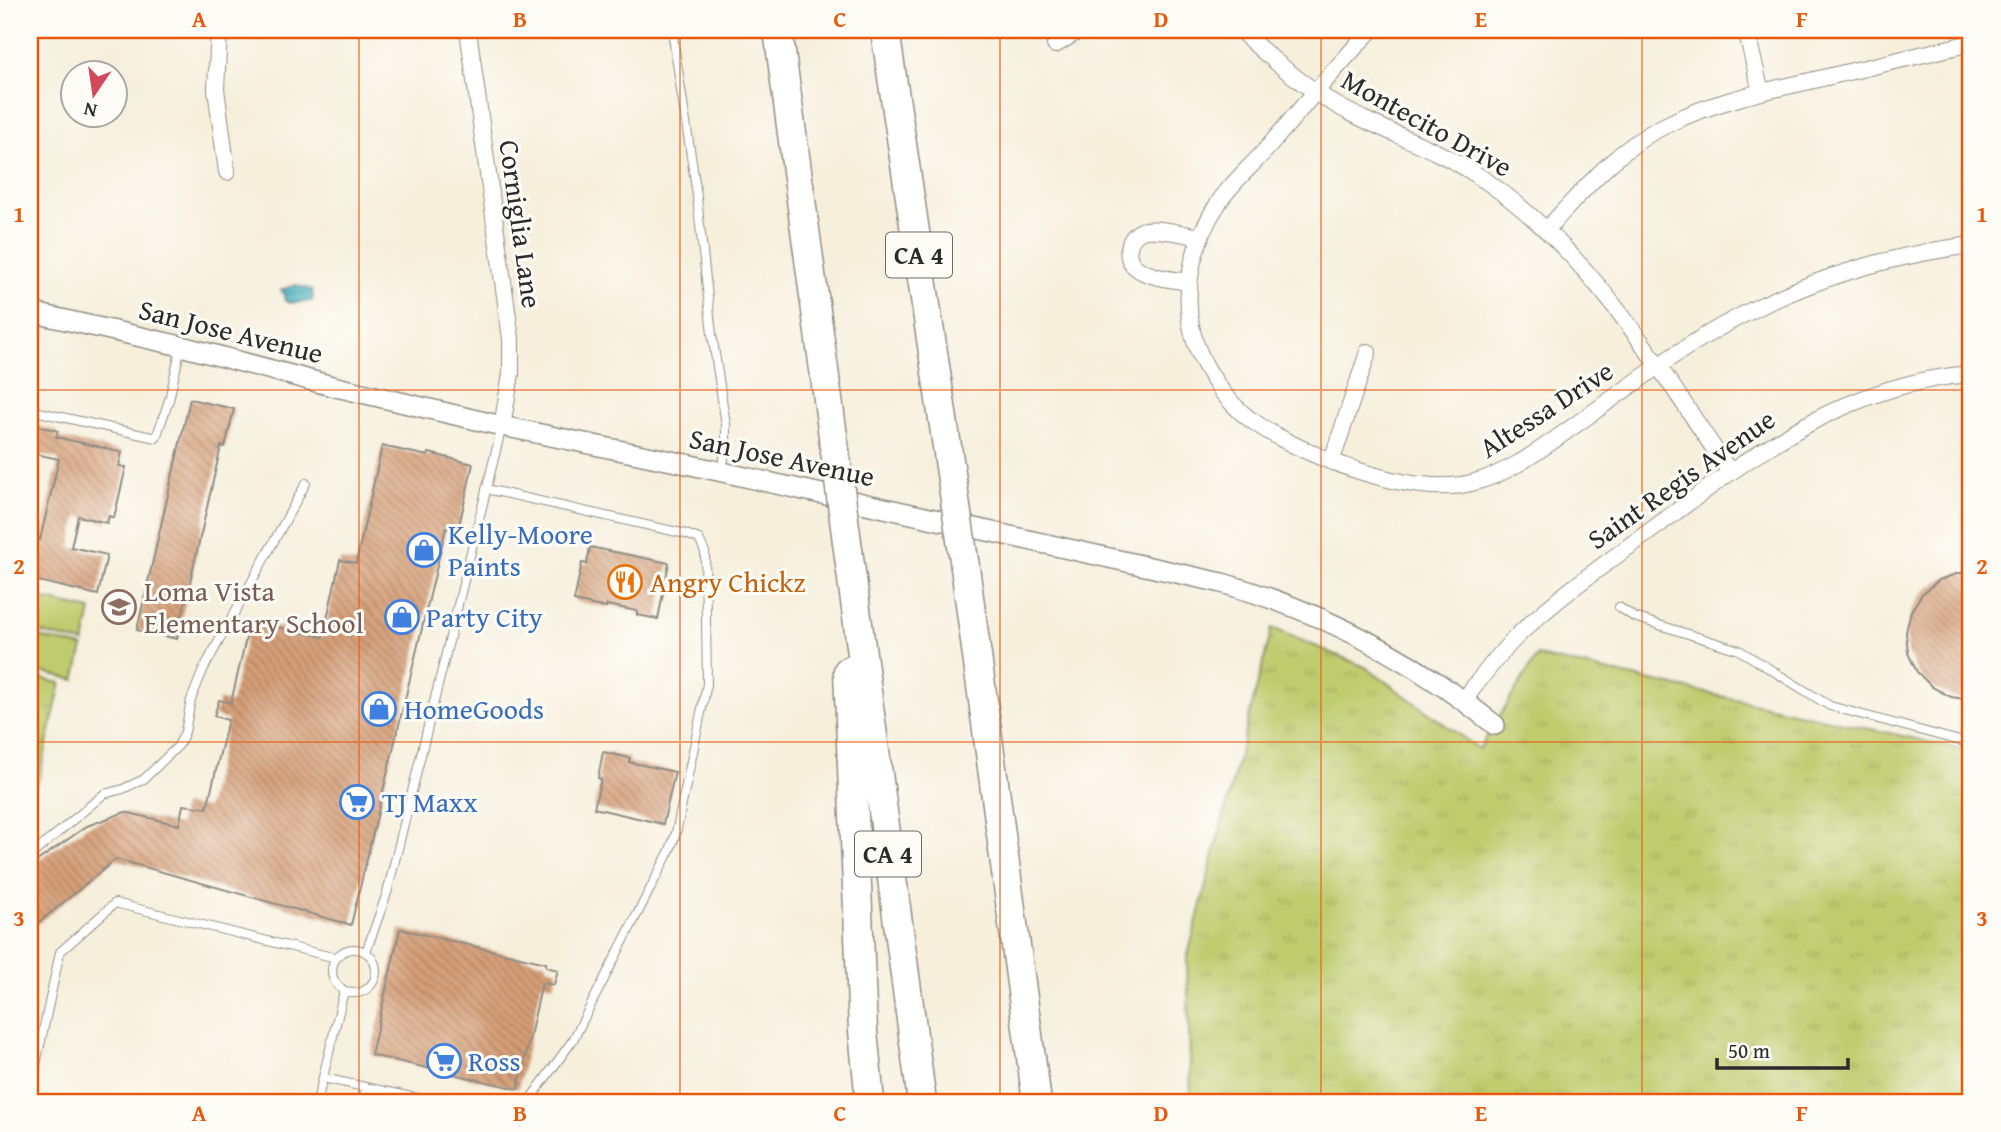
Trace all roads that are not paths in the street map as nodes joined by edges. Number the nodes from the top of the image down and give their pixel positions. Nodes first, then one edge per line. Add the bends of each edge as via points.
1 (219, 30) edge
2 (468, 30) edge
3 (673, 30) edge
4 (778, 30) edge
5 (885, 30) edge
6 (1080, 30) edge
7 (1240, 30) edge
8 (1371, 30) edge
9 (1746, 30) edge
10 (1971, 43) edge
11 (1055, 45) dead end
12 (1315, 90) junction
13 (1761, 92) junction
14 (227, 172) dead end
15 (1546, 229) junction
16 (1200, 237) junction
17 (1971, 245) edge
18 (1189, 282) junction
19 (30, 312) edge
20 (181, 346) junction
21 (1368, 352) dead end
22 (1658, 367) junction
23 (1971, 374) edge
24 (30, 410) edge
25 (502, 426) junction
26 (1332, 460) junction
27 (722, 472) junction
28 (1730, 472) junction
29 (306, 484) dead end
30 (486, 489) junction
31 (854, 606) junction
32 (1619, 607) dead end
33 (1464, 700) junction
34 (1495, 725) dead end
35 (1971, 744) edge
36 (30, 856) edge
37 (366, 952) junction
38 (336, 958) junction
39 (344, 991) junction
40 (323, 1078) junction
41 (366, 1087) junction
42 (30, 1092) edge
43 (317, 1102) edge
44 (363, 1102) edge
45 (435, 1102) edge
46 (528, 1102) edge
47 (870, 1102) edge
48 (922, 1102) edge
49 (1037, 1102) edge

1 - 14 street via 216,89
2 - 25 street, Corniglia Lane via 510,339 511,374
3 - 27 lane via 726,425
4 - 31 highway, CA 4, bridge
5 - 49 highway, CA 4, bridge via 965,566
6 - 11 street
7 - 12 street, Montecito Drive
8 - 12 street, Altessa Drive
9 - 13 street
10 - 13 street
12 - 15 street, Montecito Drive via 1351,114 1472,172
12 - 16 street, Altessa Drive via 1220,201
13 - 15 street via 1661,127 1592,180
15 - 22 street, Montecito Drive via 1579,262
16 - 18 street, Altessa Drive
16 - 18 street via 1143,230 1129,245 1134,267 1149,275
17 - 22 street, Altessa Drive via 1840,273 1782,295 1725,324
18 - 26 street, Altessa Drive via 1191,326 1199,353 1229,400 1282,439
19 - 20 street, San Jose Avenue
20 - 24 lane via 156,438
20 - 25 street, San Jose Avenue
21 - 26 street
22 - 26 street, Altessa Drive via 1533,455 1500,474 1469,484 1434,487 1393,481
22 - 28 street, Montecito Drive
23 - 28 street, Saint Regis Avenue via 1920,380 1844,405
25 - 27 street, San Jose Avenue
25 - 30 lane
27 - 33 street, San Jose Avenue via 1260,594 1378,646
28 - 33 street, Saint Regis Avenue via 1532,622
29 - 36 lane via 203,670 178,746 144,779 104,794
30 - 37 lane via 387,893
30 - 46 lane via 686,534 699,539 705,552 707,684 676,833 573,1040
31 - 47 highway via 848,648 849,726
31 - 48 highway, CA 4
32 - 35 lane via 1634,617 1740,650 1830,706
33 - 34 street, San Jose Avenue
37 - 38 lane via 353,949
37 - 39 lane via 375,964 375,979 359,993
38 - 39 lane via 332,976
38 - 42 lane via 115,903 60,952
39 - 40 lane
40 - 41 lane
40 - 43 lane
41 - 44 lane
41 - 45 lane

